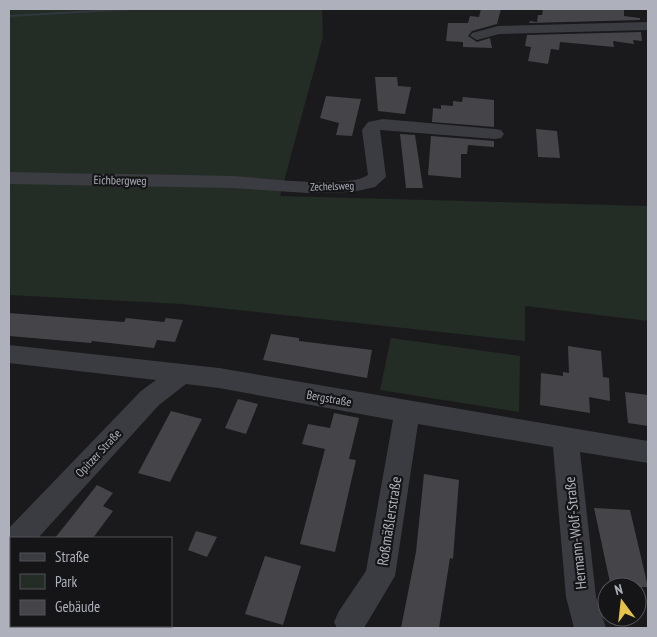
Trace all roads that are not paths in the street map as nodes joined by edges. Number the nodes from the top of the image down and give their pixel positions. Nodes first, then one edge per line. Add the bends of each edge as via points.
1 (648, 26) edge
2 (477, 36) dead end
3 (496, 134) dead end
4 (9, 178) edge
5 (232, 182) joint
6 (9, 354) edge
7 (182, 374) junction
8 (407, 412) junction
9 (565, 437) junction
10 (648, 452) edge
11 (21, 537) edge
12 (350, 622) dead end
13 (590, 628) edge

1 - 2 street via 498,30
3 - 5 street, Zechelsweg via 383,124 371,130 376,177 368,183 307,187
4 - 5 street, Eichbergweg
6 - 7 street, Bergstraße
7 - 8 street, Bergstraße
7 - 11 street, Opitzer Straße via 150,398
8 - 9 street, Bergstraße
8 - 12 street, Roßmäßlerstraße via 380,576
9 - 10 street, Bergstraße
9 - 13 street, Hermann-Wolf-Straße via 581,597

